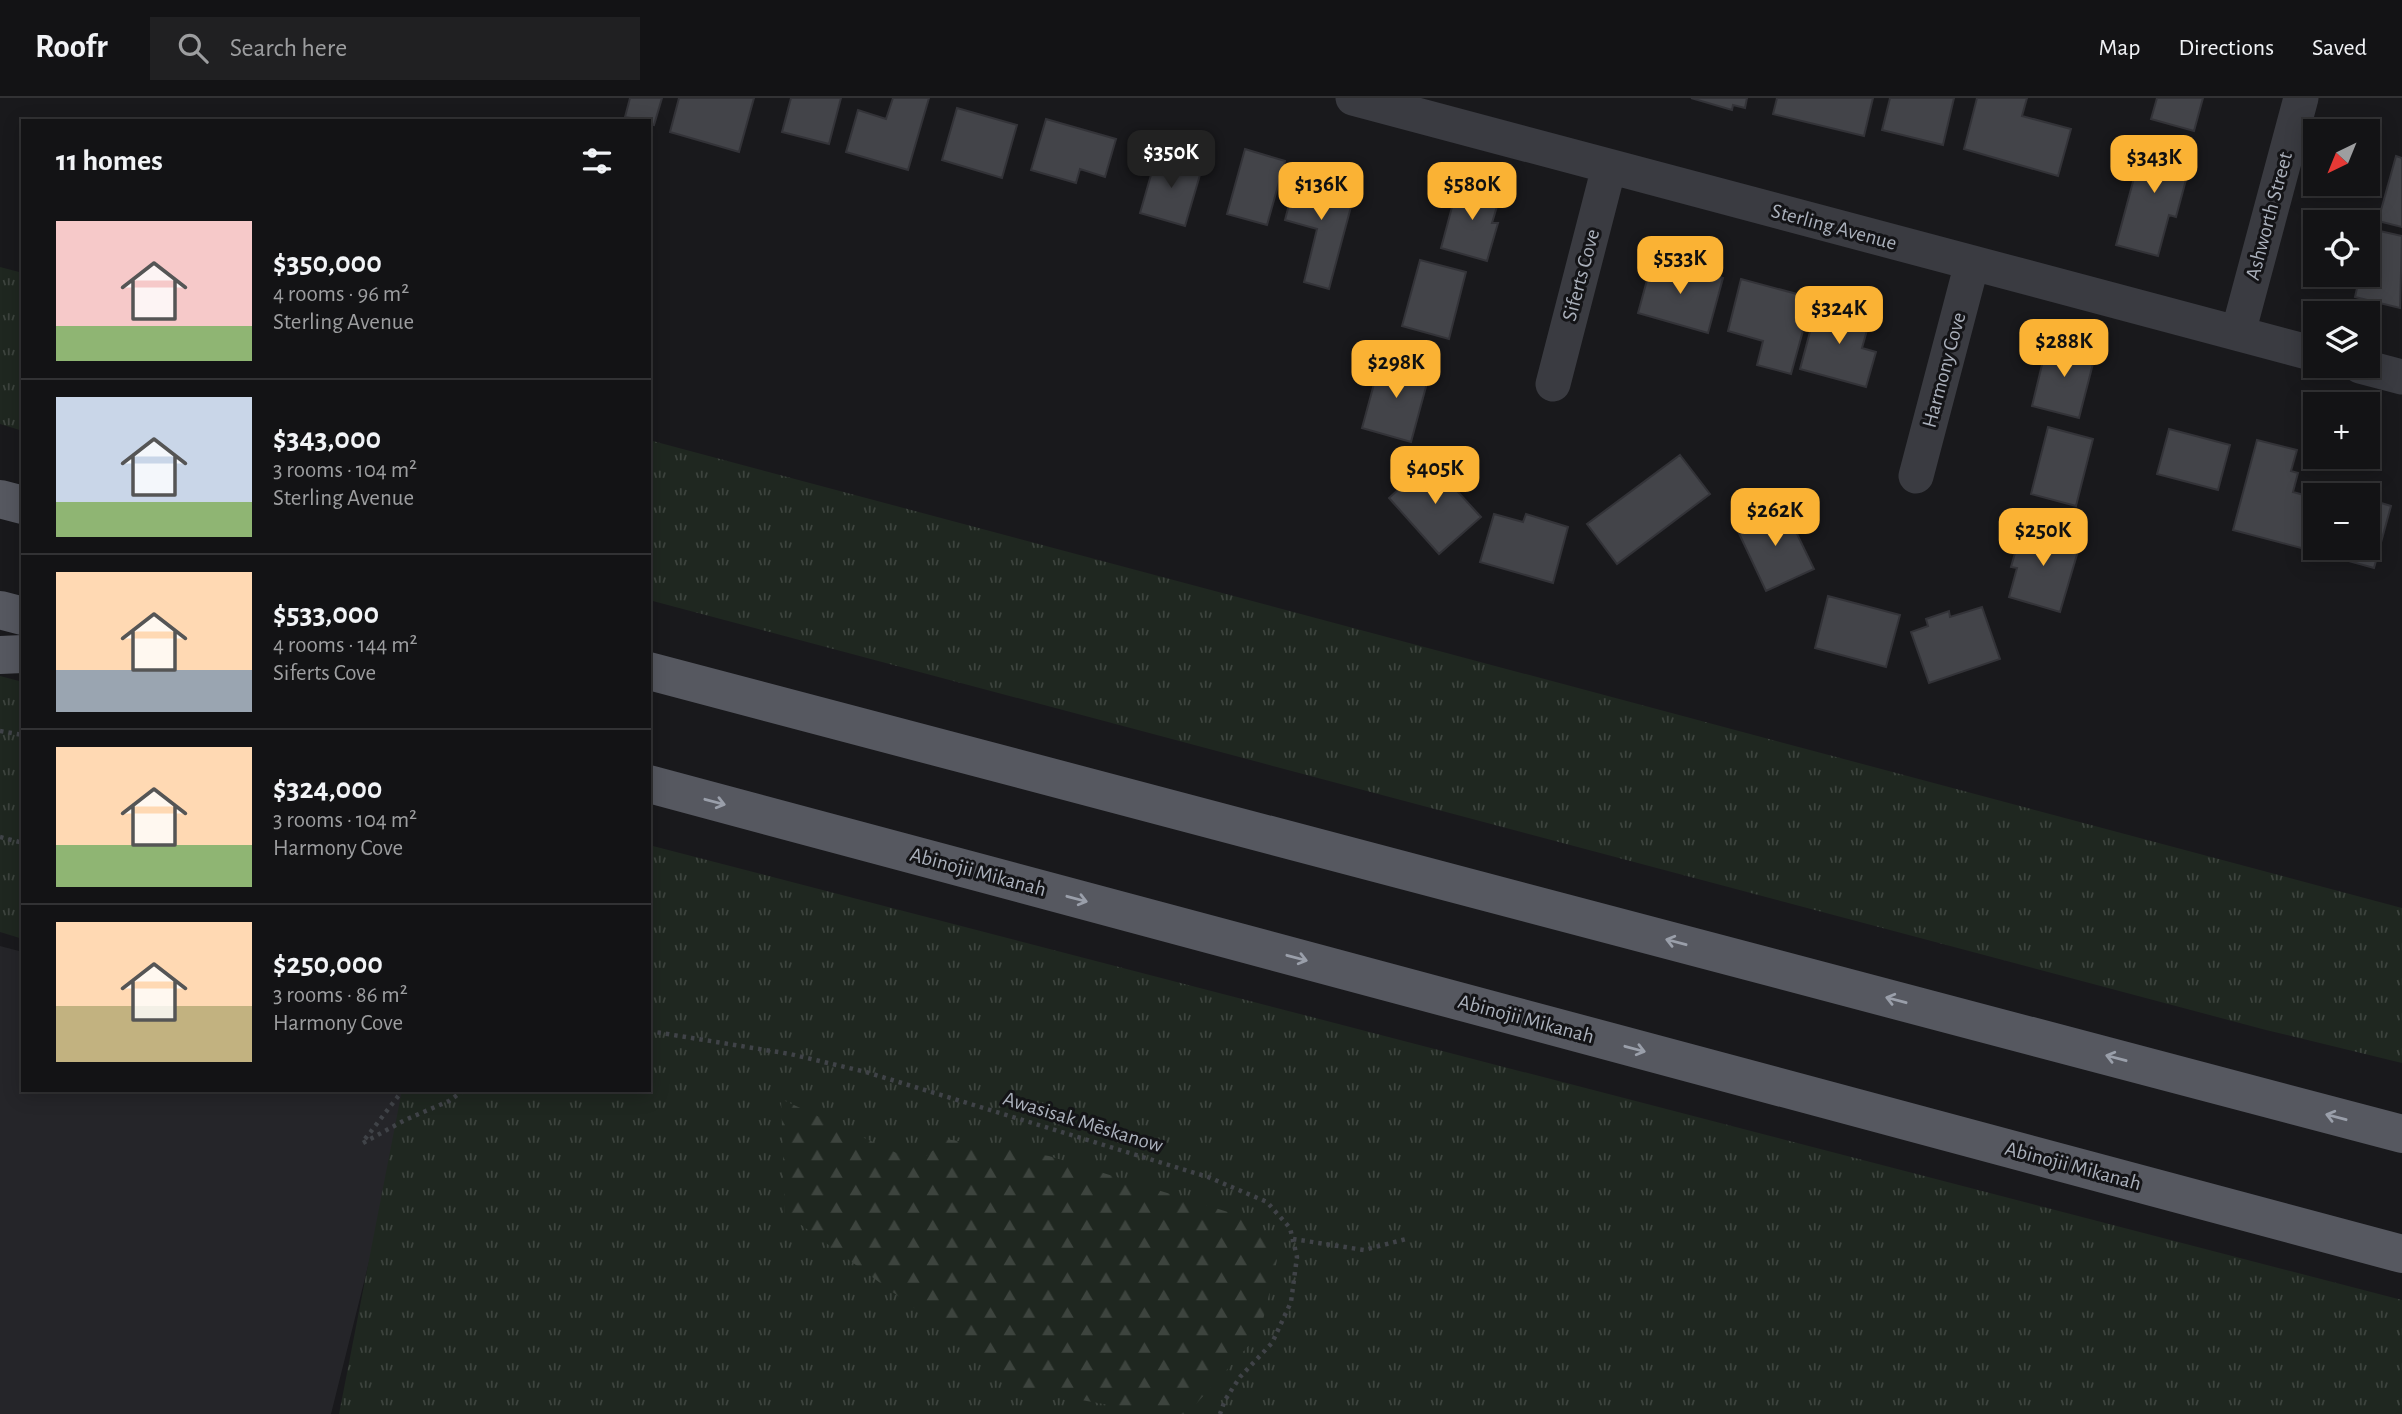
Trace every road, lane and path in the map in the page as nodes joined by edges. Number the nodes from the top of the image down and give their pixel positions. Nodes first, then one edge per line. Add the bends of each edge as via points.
1 (1353, 98) edge
2 (2301, 98) edge
3 (1609, 167) junction
4 (1972, 263) junction
5 (2238, 333) junction
6 (2303, 351) edge
7 (2380, 371) edge
8 (2402, 377) edge
9 (1553, 384) dead end
10 (1916, 476) dead end
11 (0, 499) edge
12 (21, 504) edge
13 (0, 610) edge
14 (21, 615) edge
15 (21, 654) edge
16 (0, 655) edge
17 (651, 672) edge
18 (0, 731) edge
19 (21, 735) edge
20 (651, 785) edge
21 (0, 837) edge
22 (21, 842) edge
23 (651, 1031) edge
24 (401, 1092) edge
25 (461, 1092) edge
26 (2402, 1134) edge
27 (1293, 1239) junction
28 (1406, 1239) dead end
29 (2402, 1254) edge
30 (1220, 1414) edge

1 - 3 street, Sterling Avenue
2 - 5 street, Ashworth Street
3 - 4 street, Sterling Avenue
3 - 9 street, Siferts Cove
4 - 5 street, Sterling Avenue
4 - 10 street, Harmony Cove
5 - 6 street, Sterling Avenue
7 - 8 street
11 - 12 main road
13 - 14 main road
15 - 16 main road
26 -> 17 main road
18 - 19 path
20 -> 29 main road, Abinojii Mikanah
21 - 22 path
23 - 27 path, Awasisak Mēskanow via 790,1054 866,1072 1208,1177 1267,1202 1290,1228
24 - 25 path via 363,1143
27 - 28 path via 1364,1250
27 - 30 path via 1297,1257 1291,1301 1272,1343 1240,1377

